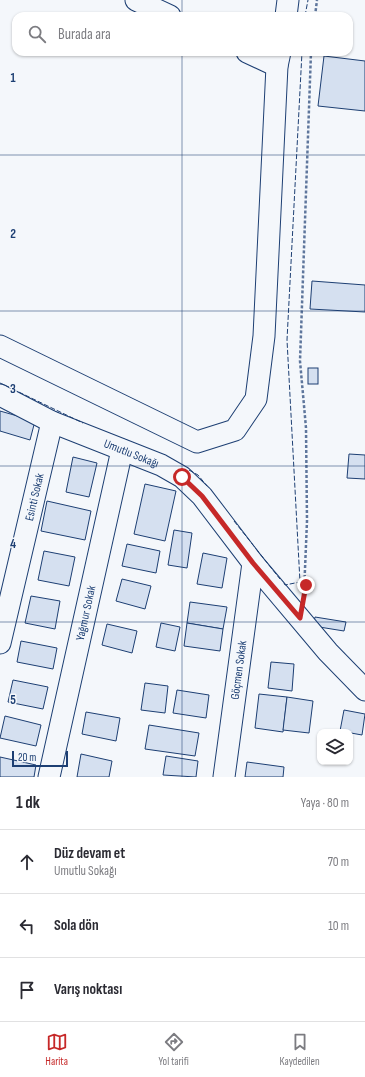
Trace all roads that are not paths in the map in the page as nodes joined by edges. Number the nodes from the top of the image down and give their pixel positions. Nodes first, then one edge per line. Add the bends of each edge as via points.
1 (136, 0) edge
2 (288, 0) edge
3 (162, 12) edge
4 (286, 12) edge
5 (265, 56) edge
6 (279, 59) edge
7 (0, 346) edge
8 (0, 395) edge
9 (52, 422) junction
10 (122, 450) junction
11 (253, 563) junction
12 (0, 643) edge
13 (365, 690) edge
14 (49, 777) edge
15 (224, 777) edge

1 - 3 street
2 - 4 street
5 - 6 street
6 - 7 street via 264,336 256,399 236,430 197,442
8 - 9 street, Umutlu Sokağı
9 - 10 street, Umutlu Sokağı
9 - 12 street, Esinti Sokak
10 - 11 street, Umutlu Sokağı via 161,465 182,477 202,496
10 - 14 street, Yağmur Sokak
11 - 13 street, Umutlu Sokağı via 328,652
11 - 15 street, Göçmen Sokak

